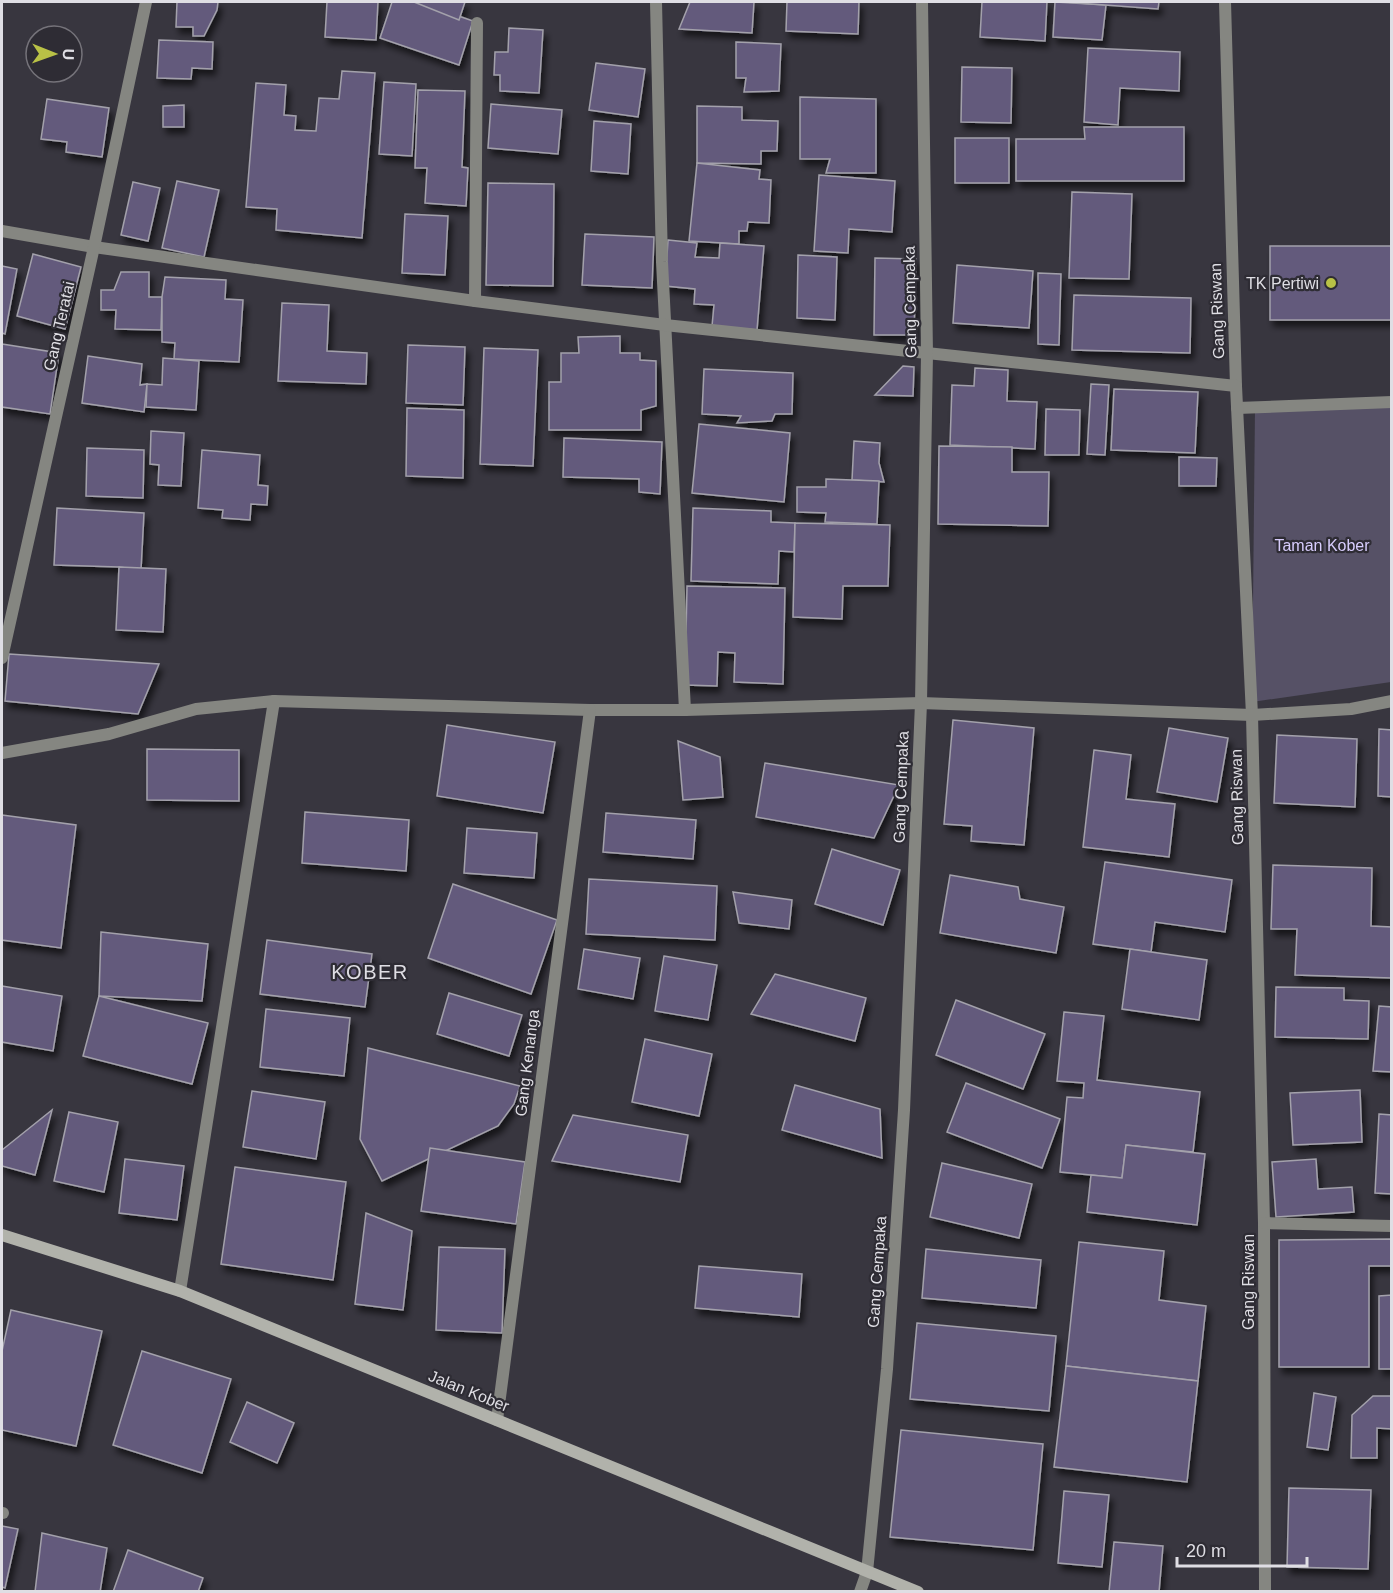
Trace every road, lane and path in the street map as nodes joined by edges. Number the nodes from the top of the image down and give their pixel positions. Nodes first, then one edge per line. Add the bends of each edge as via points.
1 (147, 2) edge
2 (656, 2) edge
3 (922, 2) edge
4 (1225, 2) edge
5 (477, 23) dead end
6 (2, 231) edge
7 (94, 248) junction
8 (475, 301) junction
9 (665, 325) junction
10 (927, 354) junction
11 (1236, 386) junction
12 (1392, 402) edge
13 (1237, 408) junction
14 (2, 658) edge
15 (274, 701) junction
16 (1392, 701) edge
17 (921, 703) junction
18 (590, 710) junction
19 (685, 710) junction
20 (1252, 715) junction
21 (2, 753) edge
22 (1264, 1223) junction
23 (1392, 1226) edge
24 (2, 1235) edge
25 (180, 1291) junction
26 (496, 1420) junction
27 (867, 1572) junction
28 (860, 1592) edge
29 (918, 1592) edge
30 (1265, 1592) edge

1 - 7 street, Gang Teratai
2 - 9 street
3 - 10 street, Gang Cempaka
4 - 11 street, Gang Riswan
5 - 8 street
6 - 7 street
7 - 8 street
7 - 14 street, Gang Teratai
8 - 9 street
9 - 10 street
9 - 19 street
10 - 11 street
10 - 17 street, Gang Cempaka
11 - 13 street, Gang Riswan
12 - 13 street
13 - 20 street, Gang Riswan
15 - 18 street
15 - 21 street via 196,709 109,734
15 - 25 street
16 - 20 street via 1351,709
17 - 19 street
17 - 20 street
17 - 27 street, Gang Cempaka via 904,1110 888,1369
18 - 19 street
18 - 26 street, Gang Kenanga
20 - 22 street, Gang Riswan
22 - 23 street
22 - 30 street, Gang Riswan
24 - 25 street, Jalan Kober
25 - 26 street, Jalan Kober
26 - 27 street, Jalan Kober
27 - 28 street, Gang Cempaka
27 - 29 street, Jalan Kober

